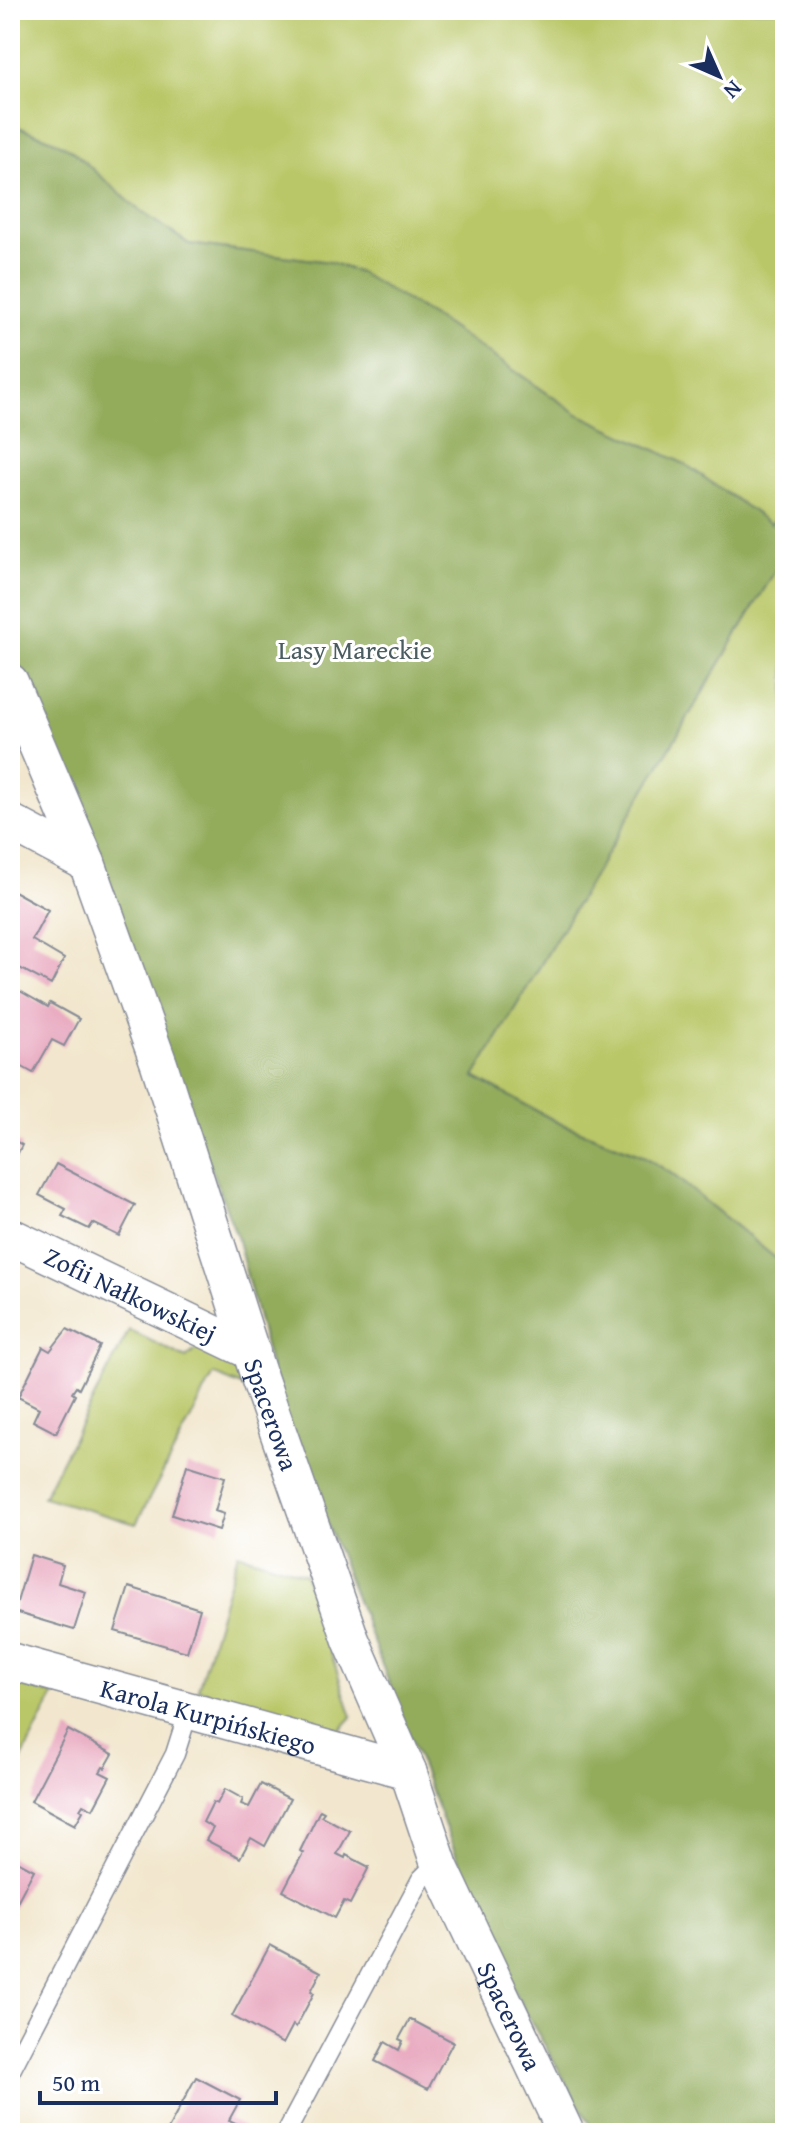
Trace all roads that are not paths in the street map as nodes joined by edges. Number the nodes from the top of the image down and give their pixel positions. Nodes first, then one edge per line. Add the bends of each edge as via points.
1 (10, 682) edge
2 (10, 822) edge
3 (87, 863) junction
4 (10, 1236) edge
5 (252, 1352) junction
6 (10, 1661) edge
7 (189, 1710) junction
8 (408, 1771) junction
9 (440, 1867) junction
10 (10, 2072) edge
11 (286, 2133) edge
12 (566, 2133) edge

1 - 3 street, Spacerowa
2 - 3 street
3 - 5 street, Spacerowa
4 - 5 street, Zofii Nałkowskiej
5 - 8 street, Spacerowa via 351,1640
6 - 7 street, Karola Kurpińskiego
7 - 8 street, Karola Kurpińskiego
7 - 10 lane via 175,1754
8 - 9 street, Spacerowa
9 - 11 lane via 421,1879
9 - 12 street, Spacerowa

